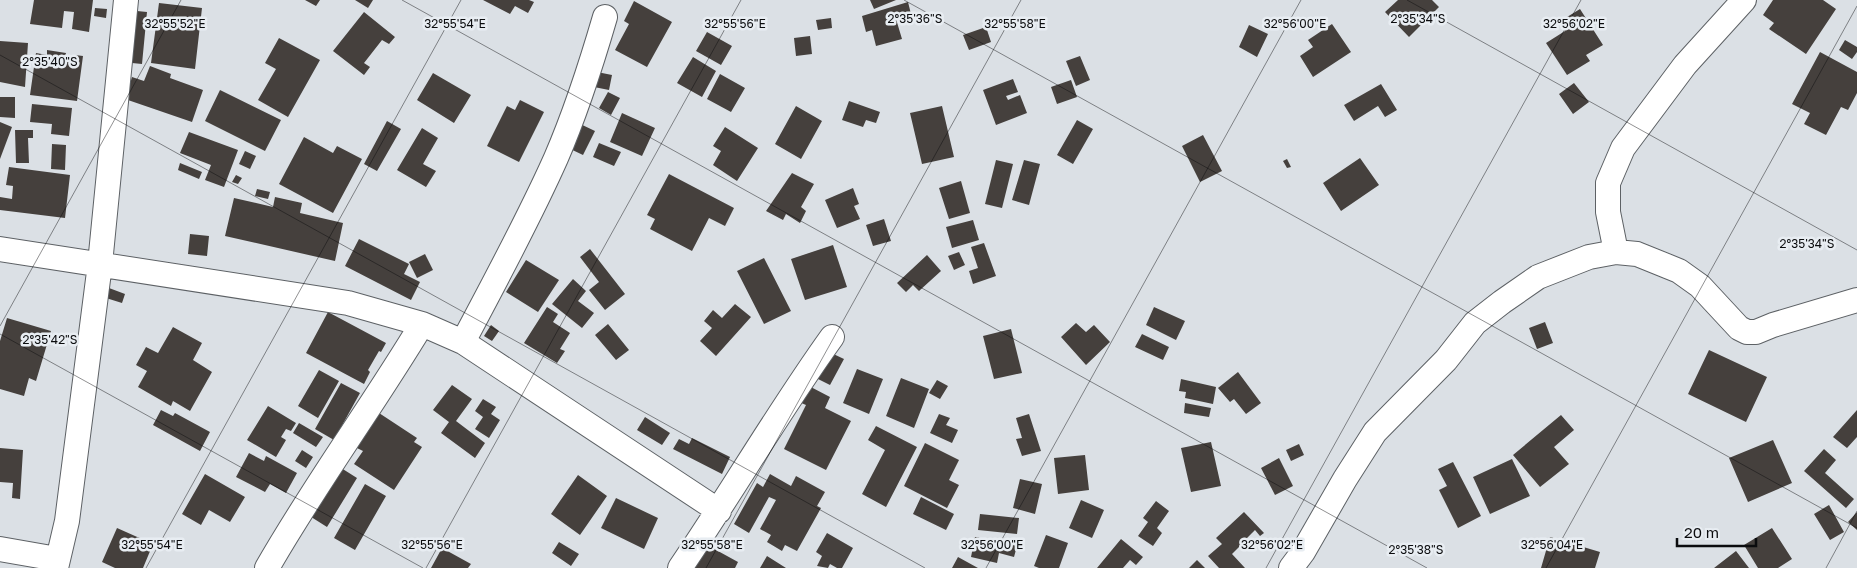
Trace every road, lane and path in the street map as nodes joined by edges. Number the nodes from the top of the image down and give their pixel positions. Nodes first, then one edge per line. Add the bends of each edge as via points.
1 (126, 0) edge
2 (1744, 0) edge
3 (605, 17) dead end
4 (0, 249) edge
5 (1616, 252) junction
6 (100, 264) junction
7 (1857, 300) edge
8 (422, 324) junction
9 (832, 337) dead end
10 (463, 342) junction
11 (719, 511) junction
12 (0, 549) edge
13 (56, 563) edge
14 (267, 568) edge
15 (680, 568) edge
16 (1291, 568) edge

1 - 6 street
2 - 5 street via 1685,65 1623,148 1608,183 1608,212
3 - 10 street via 586,82 556,157
4 - 6 street
5 - 7 street via 1637,254 1679,271 1700,286 1739,328 1747,332 1756,332
5 - 16 street via 1590,257 1538,277 1476,323 1446,360 1375,432
6 - 8 street via 348,303
6 - 13 street via 67,521
8 - 10 street
8 - 14 street via 312,491
9 - 11 street
10 - 11 street
11 - 15 street
12 - 13 street

